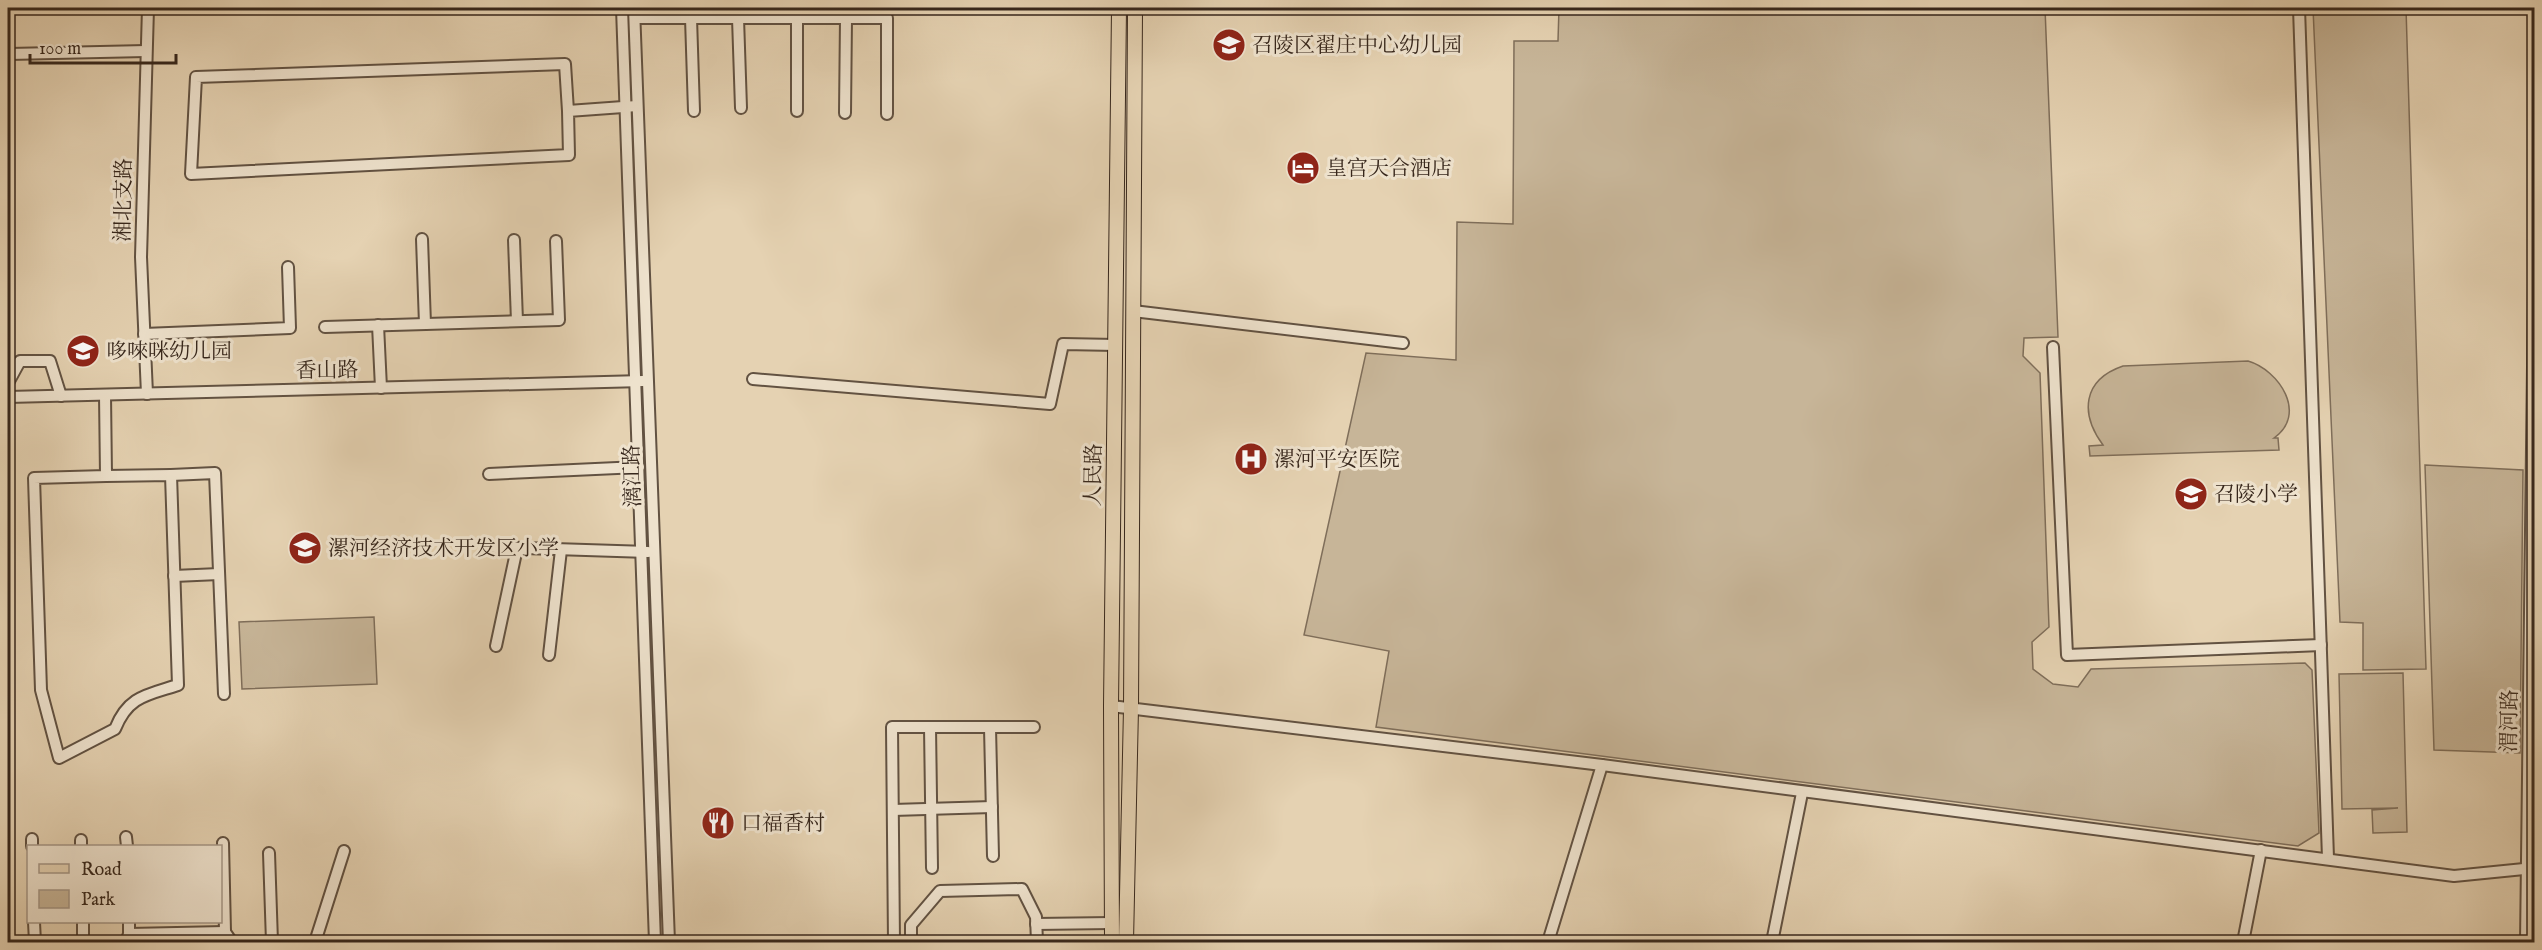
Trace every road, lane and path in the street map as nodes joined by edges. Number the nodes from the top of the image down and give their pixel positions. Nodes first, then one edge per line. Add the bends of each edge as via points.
1 (148, 8) edge
2 (622, 8) edge
3 (1119, 8) edge
4 (1135, 8) edge
5 (2299, 8) edge
6 (634, 13) edge
7 (691, 18) junction
8 (738, 18) junction
9 (797, 18) junction
10 (846, 18) junction
11 (146, 51) junction
12 (9, 54) dead end
13 (631, 107) junction
14 (741, 108) dead end
15 (568, 111) junction
16 (694, 111) dead end
17 (797, 111) dead end
18 (845, 113) dead end
19 (887, 114) dead end
20 (422, 239) dead end
21 (514, 240) dead end
22 (556, 241) dead end
23 (288, 267) dead end
24 (2535, 284) edge
25 (1133, 311) junction
26 (517, 321) junction
27 (425, 324) junction
28 (378, 325) junction
29 (324, 327) dead end
30 (144, 334) junction
31 (1403, 343) dead end
32 (1116, 345) junction
33 (2054, 347) dead end
34 (753, 379) dead end
35 (642, 381) junction
36 (8, 383) edge
37 (381, 388) junction
38 (147, 394) junction
39 (105, 395) junction
40 (61, 396) junction
41 (8, 398) edge
42 (639, 467) junction
43 (2533, 468) edge
44 (489, 474) dead end
45 (171, 475) junction
46 (106, 476) junction
47 (495, 547) dead end
48 (517, 548) junction
49 (561, 550) junction
50 (655, 551) junction
51 (642, 552) junction
52 (219, 574) junction
53 (174, 576) junction
54 (2321, 645) junction
55 (496, 646) dead end
56 (549, 655) dead end
57 (224, 694) dead end
58 (1111, 706) junction
59 (1131, 708) junction
60 (930, 727) junction
61 (1035, 727) dead end
62 (990, 728) junction
63 (1602, 765) junction
64 (1802, 793) junction
65 (992, 807) junction
66 (931, 809) junction
67 (893, 810) junction
68 (223, 843) dead end
69 (344, 850) dead end
70 (2261, 850) junction
71 (269, 853) dead end
72 (993, 856) dead end
73 (2328, 858) junction
74 (932, 868) dead end
75 (2531, 868) edge
76 (1112, 922) junction
77 (34, 923) edge
78 (83, 923) edge
79 (129, 923) edge
80 (1036, 924) junction
81 (225, 932) junction
82 (183, 937) edge
83 (128, 938) edge
84 (34, 942) edge
85 (83, 942) edge
86 (232, 942) edge
87 (272, 942) edge
88 (315, 942) edge
89 (655, 942) edge
90 (669, 942) edge
91 (894, 942) edge
92 (911, 942) edge
93 (1037, 942) edge
94 (1112, 942) edge
95 (1126, 942) edge
96 (1548, 942) edge
97 (1772, 942) edge
98 (2243, 942) edge
99 (2526, 942) edge

1 - 11 street, 湘北支路
2 - 13 street, 漓江路
3 - 32 main road, 人民路
4 - 25 main road, 人民路
5 - 54 street
6 - 7 street
6 - 13 street, 漓江路
7 - 8 street
7 - 16 street
8 - 9 street
8 - 14 street
9 - 10 street
9 - 17 street
10 - 18 street
10 - 19 street via 886,18
11 - 12 street
11 - 30 street, 湘北支路 via 141,257
13 - 15 street
13 - 35 street, 漓江路
15 - 15 street via 565,64 196,77 191,174 569,155
20 - 27 street
21 - 26 street
22 - 26 street via 559,320
23 - 30 street via 290,328
24 - 43 street, 渭河路
25 - 31 street
25 - 59 main road, 人民路
26 - 27 street
27 - 28 street
28 - 29 street
28 - 37 street
30 - 38 street, 湘北支路
32 - 34 street via 1063,344 1050,404
32 - 58 main road, 人民路
33 - 54 street via 2067,655
35 - 37 street, 香山路
35 - 42 street, 漓江路
35 - 50 street, 漓江路
36 - 40 street via 20,362 50,361
37 - 38 street, 香山路
38 - 39 street, 香山路
39 - 40 street, 香山路
39 - 46 street
40 - 41 street, 香山路
42 - 44 street
42 - 51 street, 漓江路
43 - 75 street, 渭河路
45 - 46 street
45 - 52 street via 215,473
45 - 53 street
46 - 53 street via 34,478 41,690 59,758 115,729 122,711 142,697 178,685
47 - 48 street
48 - 49 street
48 - 55 street
49 - 51 street
49 - 56 street
50 - 51 street
50 - 90 street, 漓江路
51 - 89 street, 漓江路
52 - 53 street
52 - 57 street
54 - 73 street
58 - 59 street
58 - 76 main road, 人民路
59 - 63 street
59 - 95 main road, 人民路
60 - 62 street
60 - 66 street
60 - 67 street via 892,727
61 - 62 street
62 - 65 street
63 - 64 street
63 - 96 street
64 - 70 street
64 - 97 street
65 - 66 street
65 - 72 street
66 - 67 street
66 - 74 street
67 - 91 street
68 - 81 street
69 - 88 street
70 - 73 street
70 - 98 street
71 - 87 street
73 - 75 street via 2454,876
75 - 99 street, 渭河路
76 - 80 street
76 - 94 main road, 人民路
77 - 84 street
78 - 85 street
79 - 83 street
80 - 92 street via 1022,889 940,891 911,925
80 - 93 street
81 - 82 street
81 - 86 street
82 - 83 street

